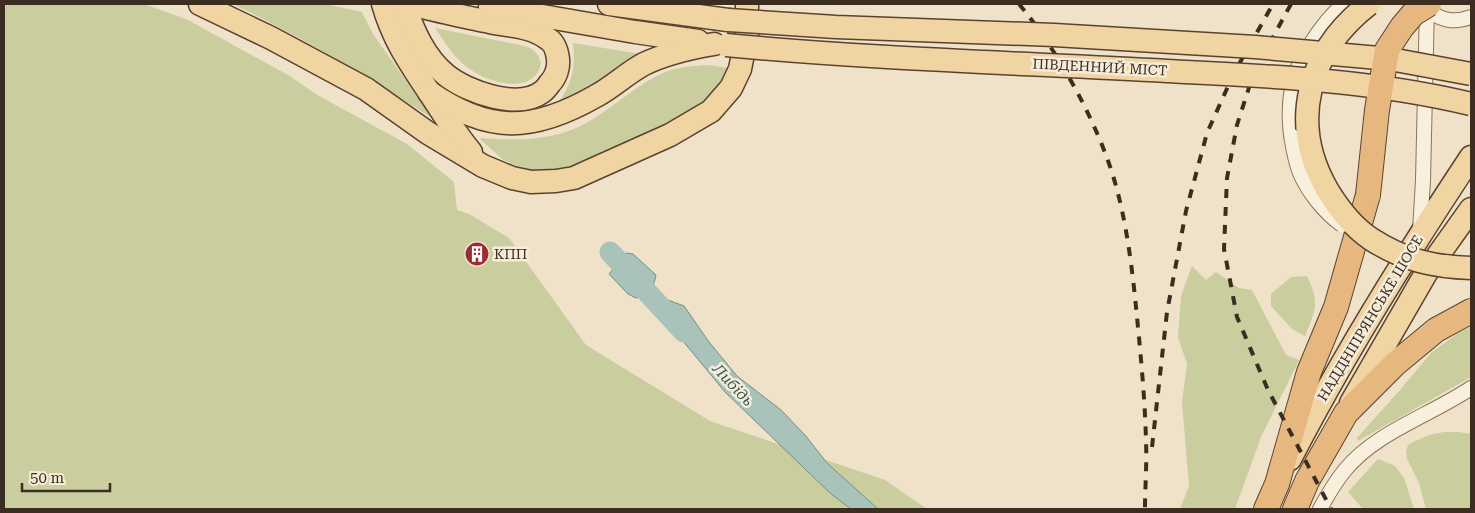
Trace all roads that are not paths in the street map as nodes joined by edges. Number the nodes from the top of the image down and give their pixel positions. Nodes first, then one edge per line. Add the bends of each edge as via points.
1 (200, 4) edge
2 (474, 4) edge
3 (609, 4) edge
4 (670, 4) edge
5 (747, 4) edge
6 (1344, 4) edge
7 (1369, 4) edge
8 (1428, 6) edge
9 (409, 10) edge
10 (385, 11) edge
11 (1471, 17) edge
12 (703, 18) junction
13 (720, 45) junction
14 (1471, 74) edge
15 (429, 92) junction
16 (1471, 104) edge
17 (474, 117) junction
18 (456, 134) junction
19 (1471, 157) edge
20 (483, 166) junction
21 (1471, 209) edge
22 (1420, 234) junction
23 (1370, 238) junction
24 (1471, 268) edge
25 (1471, 311) edge
26 (1471, 388) edge
27 (1346, 413) junction
28 (1277, 484) junction
29 (1266, 509) edge
30 (1295, 509) edge
31 (1320, 509) edge

1 - 20 main road via 366,89
2 - 13 main road
3 - 12 main road
4 - 12 main road
5 - 20 main road via 747,34 736,80 711,111 670,135 574,178 531,182
6 - 23 street, bridge via 1327,21 1300,63 1292,87 1291,135 1300,173 1312,193 1339,222
7 - 23 main road, bridge via 1334,39 1312,84 1307,115 1310,149 1325,185 1338,206
8 - 11 street via 1437,17 1448,21
8 - 22 street
8 - 28 highway, bridge via 1425,5 1408,20 1387,50 1368,195 1336,307 1309,372
9 - 9 main road via 436,11 533,30 549,39 555,47 557,70 542,92 531,97 493,98 472,90 447,76 435,64 423,48
10 - 15 main road via 409,64
12 - 14 main road, ПІВДЕННИЙ МІСТ, bridge via 1283,49 1390,59
13 - 16 main road, ПІВДЕННИЙ МІСТ, bridge via 1314,79 1386,87
13 - 17 main road via 675,51 643,65 596,96 529,123 505,124
15 - 17 main road
15 - 18 main road
17 - 18 main road via 460,117 456,122
18 - 20 main road
19 - 22 main road, НАДДНІПРЯНСЬКЕ ШОСЕ
21 - 27 main road, НАДДНІПРЯНСЬКЕ ШОСЕ via 1387,338
22 - 28 main road, НАДДНІПРЯНСЬКЕ ШОСЕ via 1327,391
23 - 24 main road, bridge via 1429,264
25 - 27 highway via 1436,330
26 - 31 street via 1385,436 1361,454 1345,469
27 - 30 highway via 1307,481
28 - 29 highway

